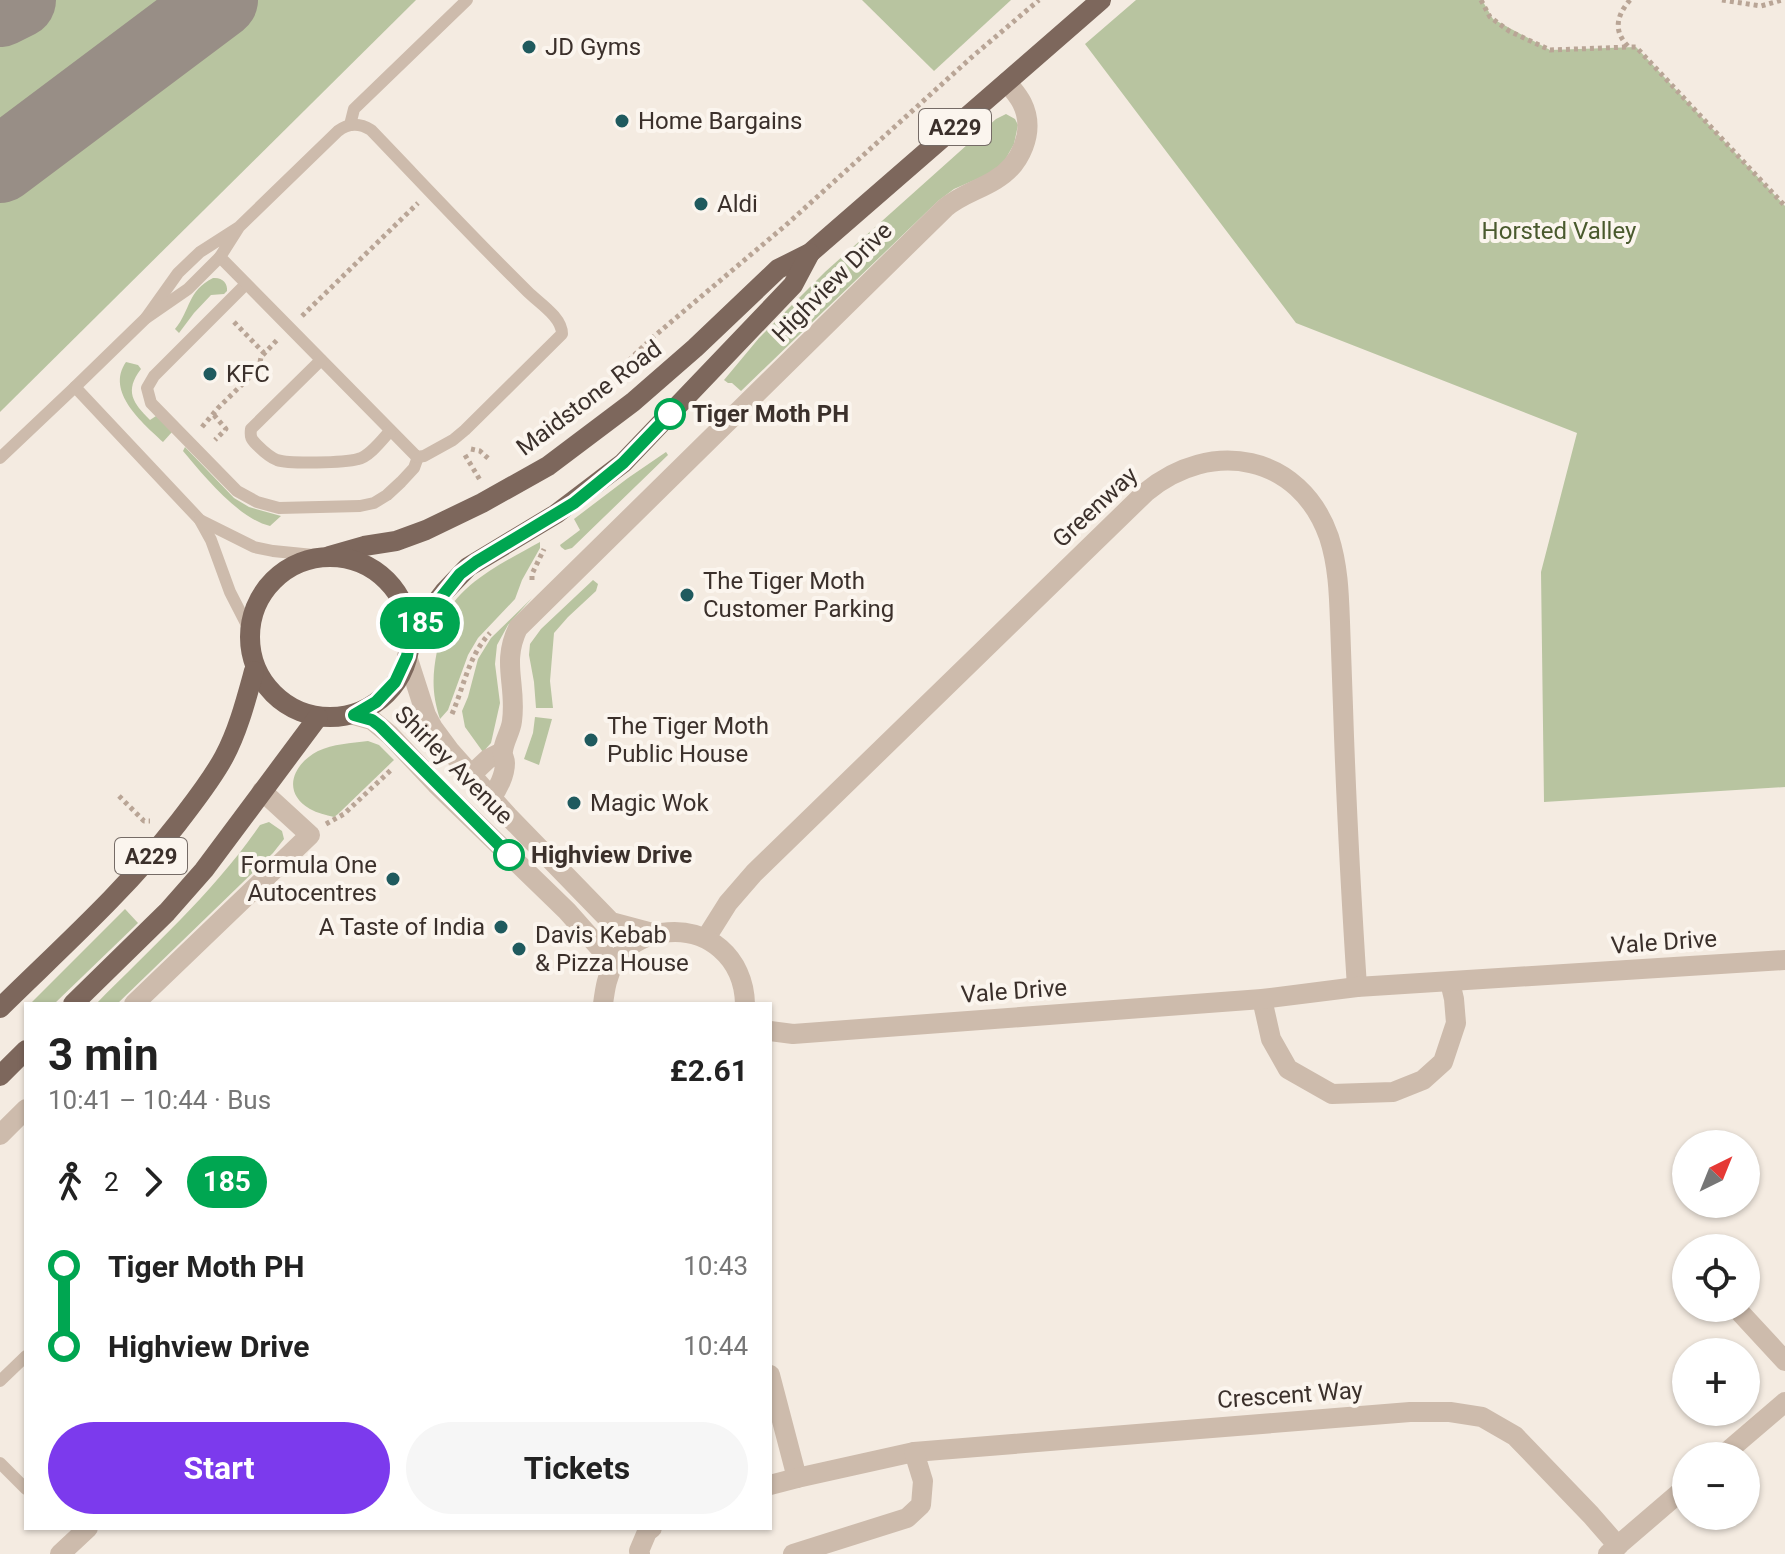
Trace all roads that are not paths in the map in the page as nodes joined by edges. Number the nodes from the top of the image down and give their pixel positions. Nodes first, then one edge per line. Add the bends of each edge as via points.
1 (467, 0) edge
2 (1101, 0) edge
3 (1007, 82) junction
4 (350, 125) junction
5 (239, 227) junction
6 (810, 253) junction
7 (220, 257) junction
8 (250, 287) junction
9 (146, 318) junction
10 (321, 360) junction
11 (75, 387) junction
12 (390, 431) junction
13 (418, 457) junction
14 (0, 458) edge
15 (200, 520) junction
16 (326, 556) junction
17 (250, 631) junction
18 (411, 635) junction
19 (407, 656) junction
20 (254, 671) junction
21 (354, 715) junction
22 (318, 717) junction
23 (502, 752) junction
24 (471, 775) junction
25 (262, 791) junction
26 (491, 798) junction
27 (656, 934) junction
28 (706, 938) junction
29 (1785, 960) edge
30 (614, 964) junction
31 (1450, 982) junction
32 (1357, 987) junction
33 (1262, 999) junction
34 (75, 1002) edge
35 (136, 1002) edge
36 (603, 1002) edge
37 (745, 1002) edge
38 (0, 1008) edge
39 (772, 1031) edge
40 (24, 1052) edge
41 (0, 1076) edge
42 (24, 1111) edge
43 (0, 1135) edge
44 (1749, 1322) edge
45 (24, 1358) edge
46 (1785, 1361) edge
47 (0, 1381) edge
48 (772, 1383) edge
49 (1785, 1402) edge
50 (1738, 1442) edge
51 (914, 1452) junction
52 (0, 1463) edge
53 (797, 1478) junction
54 (772, 1484) edge
55 (24, 1487) edge
56 (1672, 1499) edge
57 (650, 1530) edge
58 (1613, 1550) edge
59 (640, 1554) edge
60 (793, 1554) edge

1 - 4 lane via 354,109
2 - 3 main road, Maidstone Road / A229
3 - 6 main road, Maidstone Road / A229
3 - 23 street, Highview Drive via 1022,101 1027,129 1024,147 1010,169 936,216 518,628 509,660 512,720
4 - 5 lane
4 - 13 lane via 371,130 562,328 559,337 458,437
5 - 7 lane
5 - 9 lane via 178,273
6 - 16 main road, Maidstone Road / A229 via 778,269 633,402 548,466 426,530
6 - 18 main road, Maidstone Road / A229 via 793,285 623,463 565,508 468,567
7 - 8 lane
7 - 9 lane via 188,289
8 - 10 lane
8 - 13 lane via 148,386 151,403 224,479 242,495 285,508 360,506 387,495
9 - 11 lane
10 - 12 lane
10 - 12 lane via 254,426 252,440 282,461 349,460 361,459
11 - 14 lane
11 - 15 lane
12 - 13 lane
15 - 16 lane via 254,547
15 - 17 lane
16 - 17 main road, A229 via 293,566 270,583 254,609
16 - 18 main road, A229 via 365,565 384,578 400,596
17 - 20 main road, A229
18 - 19 main road, A229
19 - 21 main road, A229 via 389,691
19 - 24 street, Shirley Avenue via 433,728
20 - 22 main road via 286,706
20 - 38 main road, A229 via 229,747 197,798 117,895
21 - 22 main road
21 - 30 street, Shirley Avenue via 372,720 390,735
22 - 25 main road, A229
23 - 24 street
23 - 26 street, Highview Drive via 505,763
24 - 26 street, Shirley Avenue
25 - 34 main road, A229 via 167,912
25 - 35 street via 310,835
26 - 27 street, Shirley Avenue via 611,922
27 - 28 street, Shirley Avenue via 676,931
27 - 30 street via 633,944
28 - 32 street, Greenway via 754,873 1146,492 1193,465 1230,460 1270,470 1293,484 1316,510 1337,564
28 - 37 street via 732,960
29 - 31 street, Vale Drive
30 - 36 street
31 - 32 street, Vale Drive
31 - 33 street via 1456,1023 1443,1062 1423,1080 1393,1092 1332,1094 1288,1069 1271,1039
32 - 33 street, Vale Drive
33 - 39 street, Vale Drive via 793,1034
40 - 41 main road
42 - 43 street
44 - 46 street
45 - 47 lane
48 - 53 street
49 - 50 street
51 - 53 street, Crescent Way
51 - 58 street, Crescent Way via 1450,1412 1482,1417 1515,1436 1591,1515
51 - 60 street via 923,1481 921,1505 907,1518
52 - 55 lane
53 - 54 street, Crescent Way
56 - 58 street
57 - 59 street

